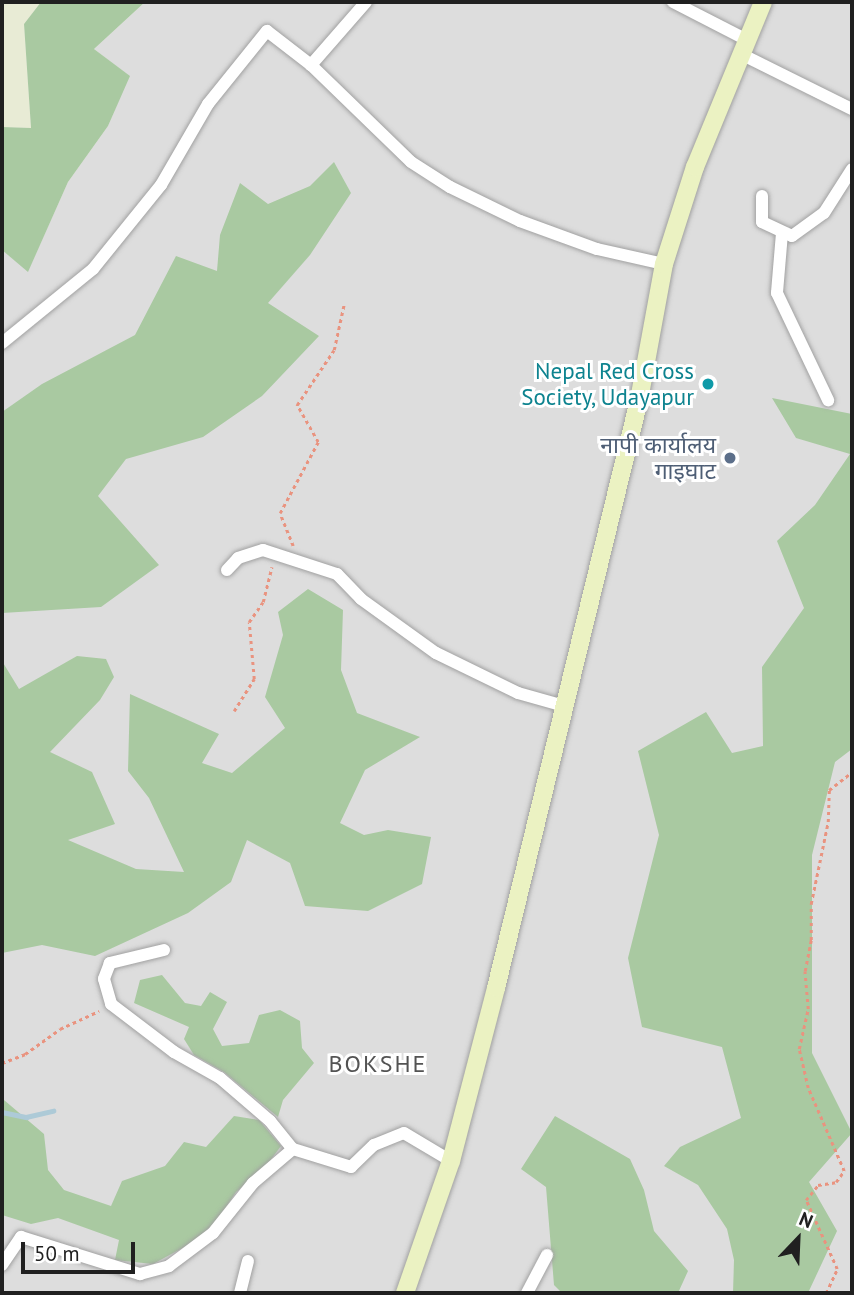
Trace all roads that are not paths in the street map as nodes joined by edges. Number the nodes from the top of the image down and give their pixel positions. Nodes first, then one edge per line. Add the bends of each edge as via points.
1 (366, 2) edge
2 (673, 2) edge
3 (763, 2) edge
4 (744, 47) junction
5 (310, 65) junction
6 (852, 109) edge
7 (852, 169) edge
8 (762, 196) dead end
9 (782, 233) junction
10 (664, 264) junction
11 (2, 343) edge
12 (828, 401) dead end
13 (227, 570) dead end
14 (564, 706) junction
15 (164, 950) dead end
16 (293, 1149) junction
17 (451, 1161) junction
18 (547, 1255) dead end
19 (248, 1261) dead end
20 (2, 1265) edge
21 (240, 1293) edge
22 (405, 1293) edge
23 (527, 1293) edge

1 - 5 street
2 - 4 street
3 - 4 main road
4 - 6 street
4 - 10 main road via 695,167
5 - 10 street via 411,162 450,187 597,249
5 - 11 street via 267,31 208,104 162,185 93,269
7 - 9 street via 824,213 792,236
8 - 9 street via 762,222
9 - 12 street via 778,293
10 - 14 main road via 639,400
13 - 14 street via 238,558 263,550 337,574 361,599 436,653 517,693
14 - 17 main road
15 - 16 street via 110,963 104,979 111,1004 174,1052 220,1078 270,1121
16 - 17 street via 351,1167 374,1145 404,1133
16 - 20 street via 253,1183 214,1233 169,1266 140,1274 21,1237
17 - 22 main road
18 - 23 street
19 - 21 street

